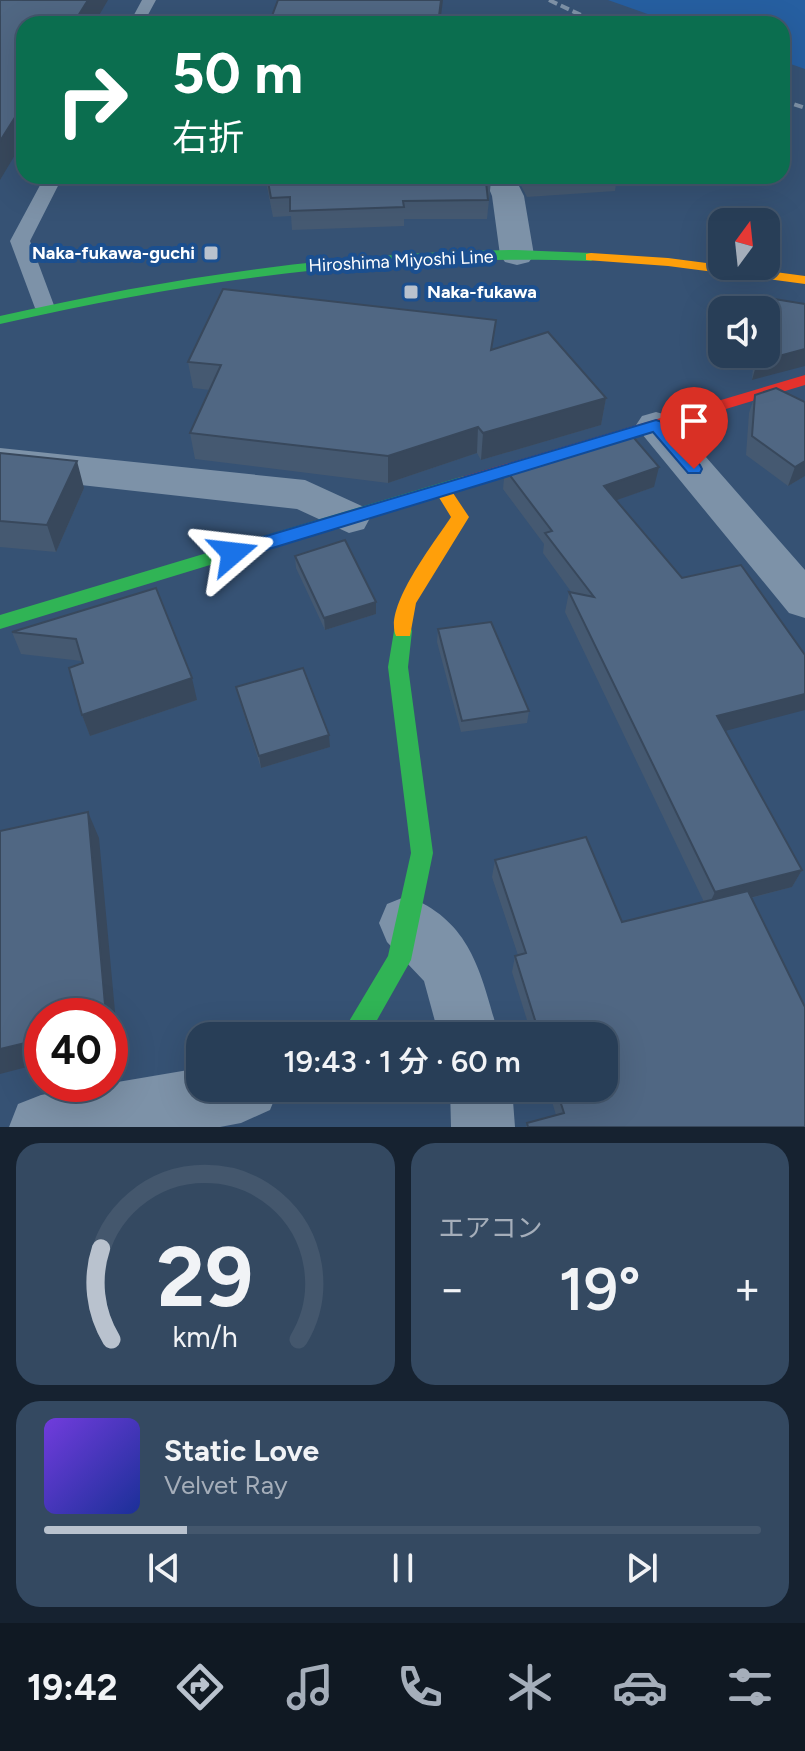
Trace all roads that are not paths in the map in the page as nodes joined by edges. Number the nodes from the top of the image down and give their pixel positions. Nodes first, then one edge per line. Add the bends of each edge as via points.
1 (50, 184) edge
2 (503, 184) edge
3 (517, 255) junction
4 (805, 280) edge
5 (45, 308) junction
6 (0, 320) edge
7 (795, 392) edge
8 (656, 425) junction
9 (0, 462) edge
10 (443, 491) junction
11 (349, 518) junction
12 (805, 601) edge
13 (0, 622) edge
14 (407, 923) junction
15 (363, 1022) edge
16 (465, 1022) edge
17 (186, 1102) edge
18 (482, 1102) edge
19 (41, 1127) edge
20 (483, 1127) edge

1 - 5 lane via 20,241
2 - 3 street
3 - 4 street, Hiroshima Miyoshi Line via 649,260
3 - 5 street, Hiroshima Miyoshi Line via 389,259 202,276
5 - 6 street, Hiroshima Miyoshi Line
7 - 8 street
8 - 10 street
8 - 12 street
9 - 11 street via 305,495
10 - 11 street
10 - 14 street via 460,517 407,602 398,667 422,853
11 - 13 street
14 - 15 street via 399,960
14 - 16 street via 449,965
17 - 19 street
18 - 20 street

